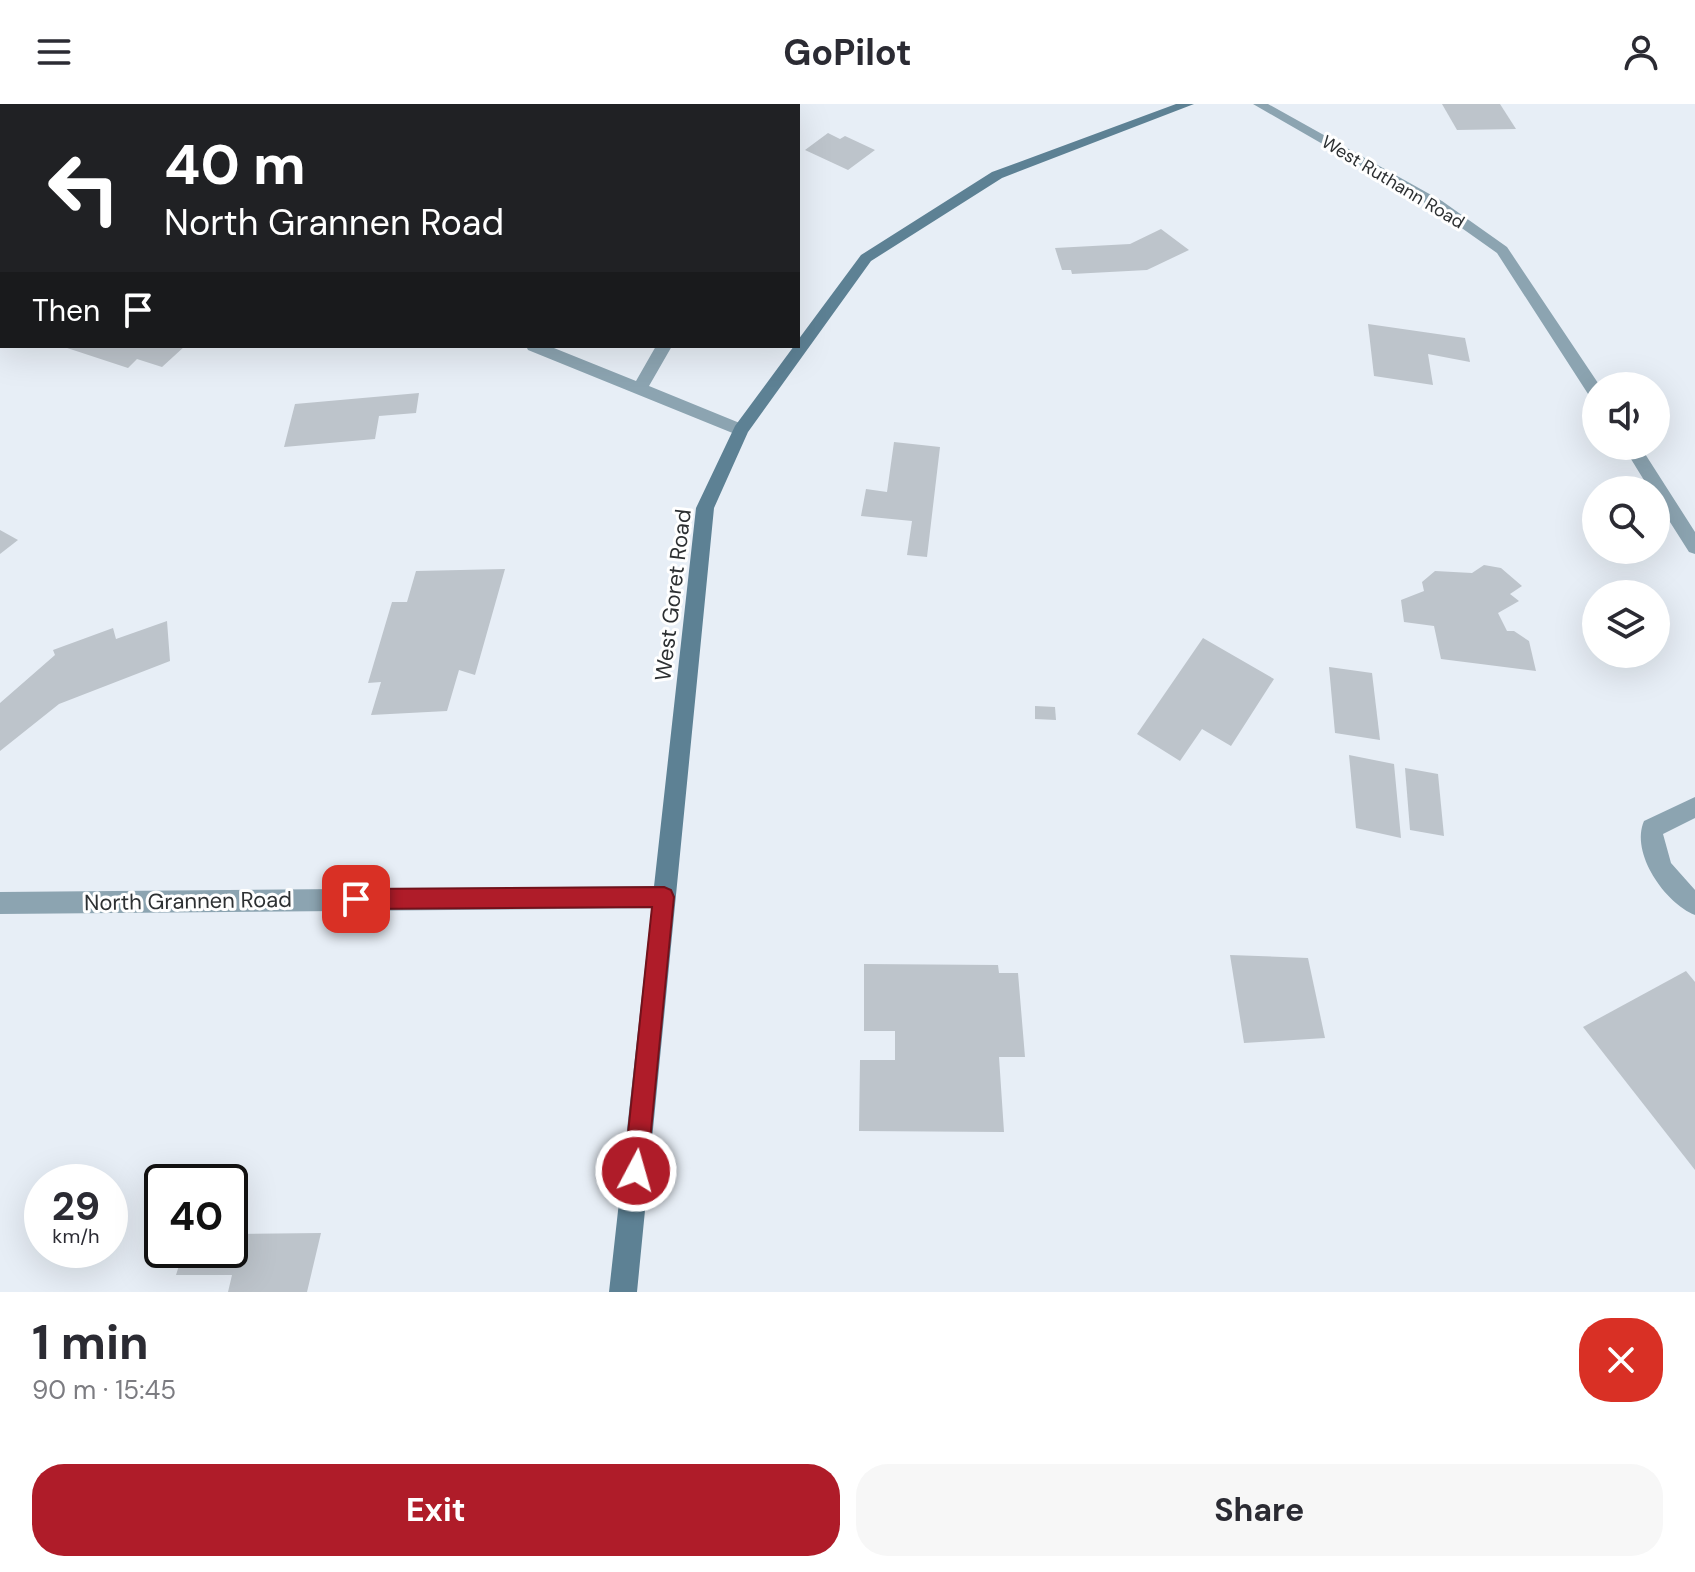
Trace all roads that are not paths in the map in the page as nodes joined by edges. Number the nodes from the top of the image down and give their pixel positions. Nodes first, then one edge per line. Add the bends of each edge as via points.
1 (1188, 104) edge
2 (1259, 104) edge
3 (539, 348) edge
4 (663, 348) edge
5 (1582, 372) edge
6 (640, 388) junction
7 (741, 430) junction
8 (1640, 460) edge
9 (1695, 547) edge
10 (1695, 807) edge
11 (664, 897) junction
12 (0, 903) edge
13 (1695, 904) edge
14 (623, 1292) edge

1 - 7 street, West Goret Road via 997,175 866,258
2 - 5 street, West Ruthann Road via 1437,204 1502,250
3 - 6 street
4 - 6 street
6 - 7 street
7 - 11 street, West Goret Road via 705,508
8 - 9 street
10 - 13 street via 1652,828 1651,846 1666,875
11 - 12 street, North Grannen Road
11 - 14 street, West Goret Road

